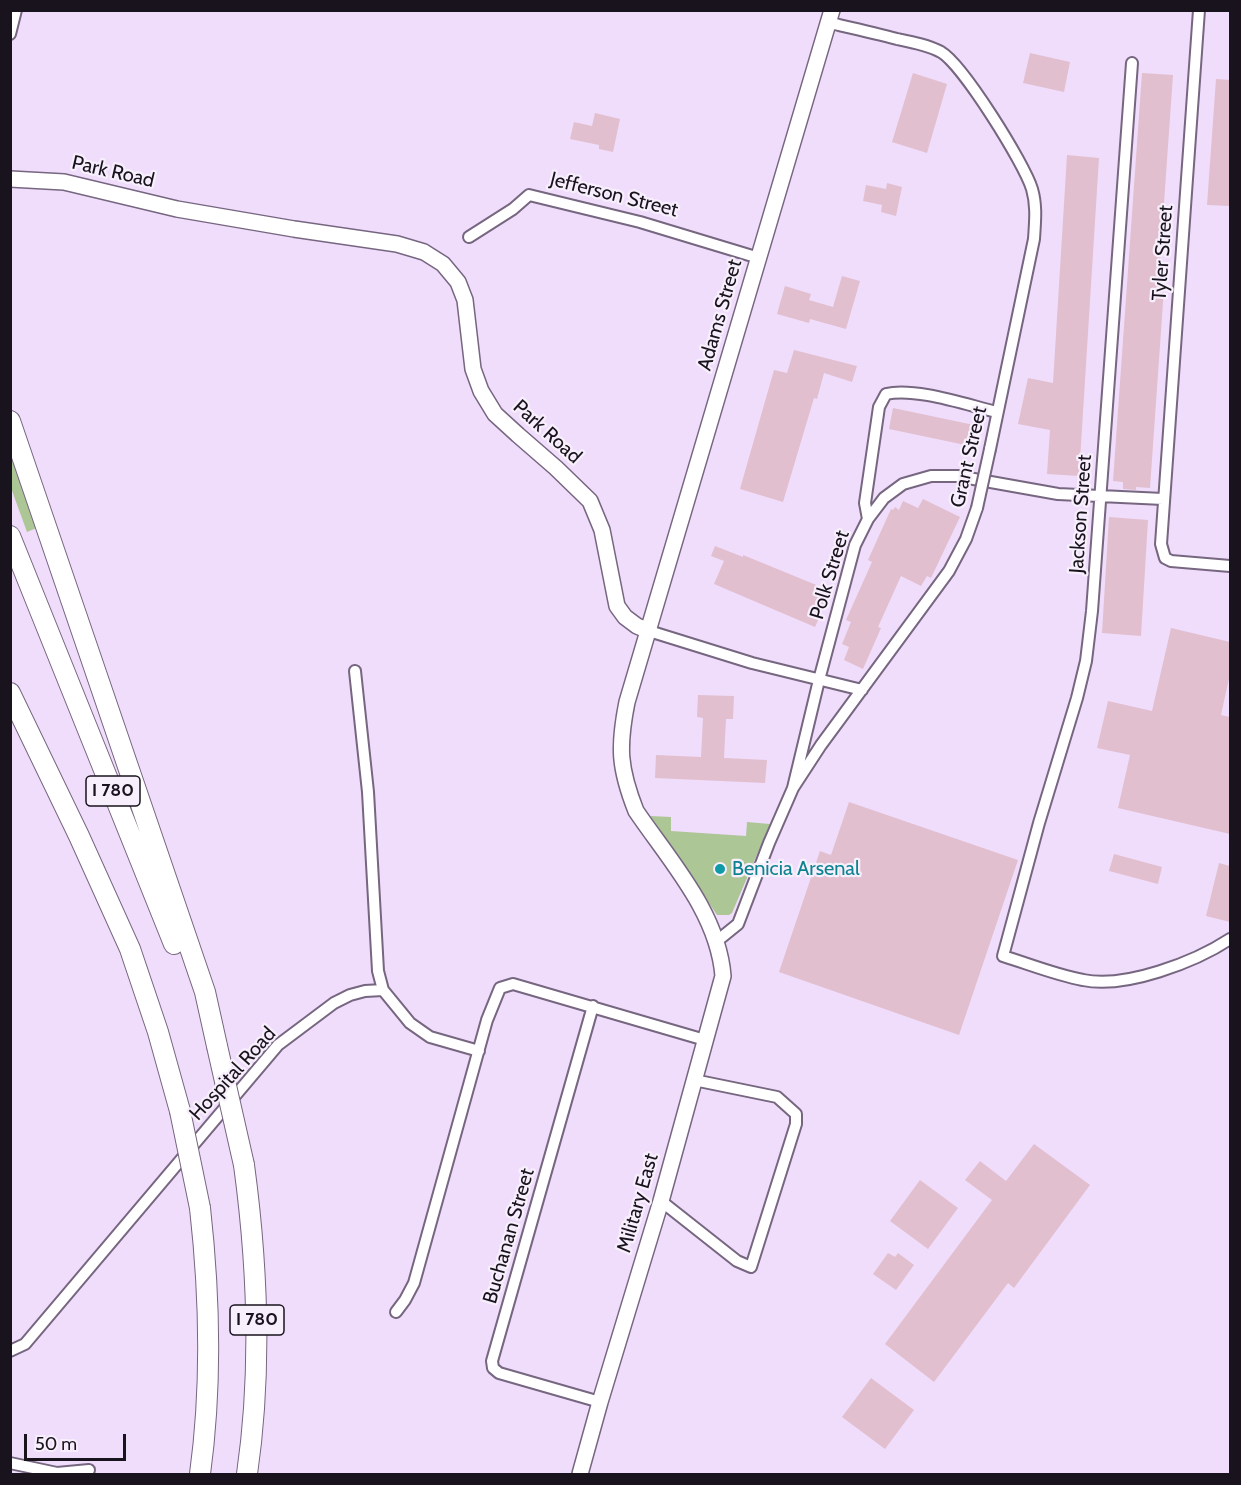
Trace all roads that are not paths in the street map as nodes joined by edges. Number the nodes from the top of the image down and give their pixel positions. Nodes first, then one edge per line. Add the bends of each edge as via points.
1 (16, 10) edge
2 (1199, 10) edge
3 (831, 16) edge
4 (10, 34) edge
5 (1132, 63) dead end
6 (10, 179) edge
7 (469, 237) dead end
8 (759, 258) junction
9 (998, 412) junction
10 (10, 421) edge
11 (1100, 496) junction
12 (1163, 499) junction
13 (868, 519) junction
14 (10, 536) edge
15 (1230, 566) edge
16 (650, 631) junction
17 (355, 671) dead end
18 (819, 680) junction
19 (862, 690) junction
20 (10, 693) edge
21 (794, 788) junction
22 (1230, 939) edge
23 (717, 942) junction
24 (383, 990) junction
25 (593, 1006) junction
26 (705, 1040) junction
27 (217, 1046) junction
28 (479, 1051) junction
29 (696, 1074) junction
30 (661, 1202) junction
31 (396, 1312) dead end
32 (10, 1351) edge
33 (600, 1402) junction
34 (10, 1462) edge
35 (89, 1470) dead end
36 (200, 1474) edge
37 (247, 1474) edge
38 (580, 1474) edge

1 - 4 street
2 - 12 street, Tyler Street
3 - 8 street, Adams Street
3 - 9 street, Grant Street via 949,57 1023,168 1036,213 1034,239
5 - 11 street, Jackson Street
6 - 16 street, Park Road via 64,182 177,209 398,244 424,252 443,264 458,282 465,300 473,369 481,391 495,414 590,501 602,530 617,606 625,617
7 - 8 street, Jefferson Street via 529,195 640,222
8 - 16 street, Adams Street
9 - 13 street via 916,393 886,394 879,407 865,503
9 - 19 street, Grant Street, bridge via 977,508 966,539 949,571
10 - 27 highway via 205,992
11 - 12 street, Polk Street
11 - 13 street, Polk Street via 1058,494 957,476 931,476 903,484 884,498
11 - 22 street, Jackson Street via 1086,661 1003,956 1084,981 1109,981 1181,965
12 - 15 street via 1161,544 1165,558
13 - 18 street, Polk Street via 855,545
14 - 27 highway, I 780
16 - 18 street, Park Road
16 - 23 street via 627,702 620,735 621,765 636,811 708,918
17 - 24 street via 368,792 378,970
18 - 19 street, Park Road
18 - 21 street, Polk Street
19 - 21 street, Grant Street
20 - 36 highway, I 780, bridge via 130,949 180,1111 206,1259 209,1324
21 - 23 street, Grant Street via 738,924
23 - 26 street, Military East via 723,976
24 - 28 street via 402,1014 430,1037
24 - 32 street, Hospital Road via 365,990 334,1003 278,1045 25,1344
25 - 26 street
25 - 28 street via 513,984 500,988
25 - 33 street, Buchanan Street via 492,1361 499,1373
26 - 29 street, Military East
27 - 37 highway, I 780, bridge via 244,1165 252,1228 257,1305 256,1388
28 - 31 street via 414,1283
29 - 30 street, Military East
29 - 30 street via 777,1097 796,1113 796,1124 751,1267 737,1261
30 - 33 street, Military East
33 - 38 street, Military East
34 - 35 street via 57,1473

